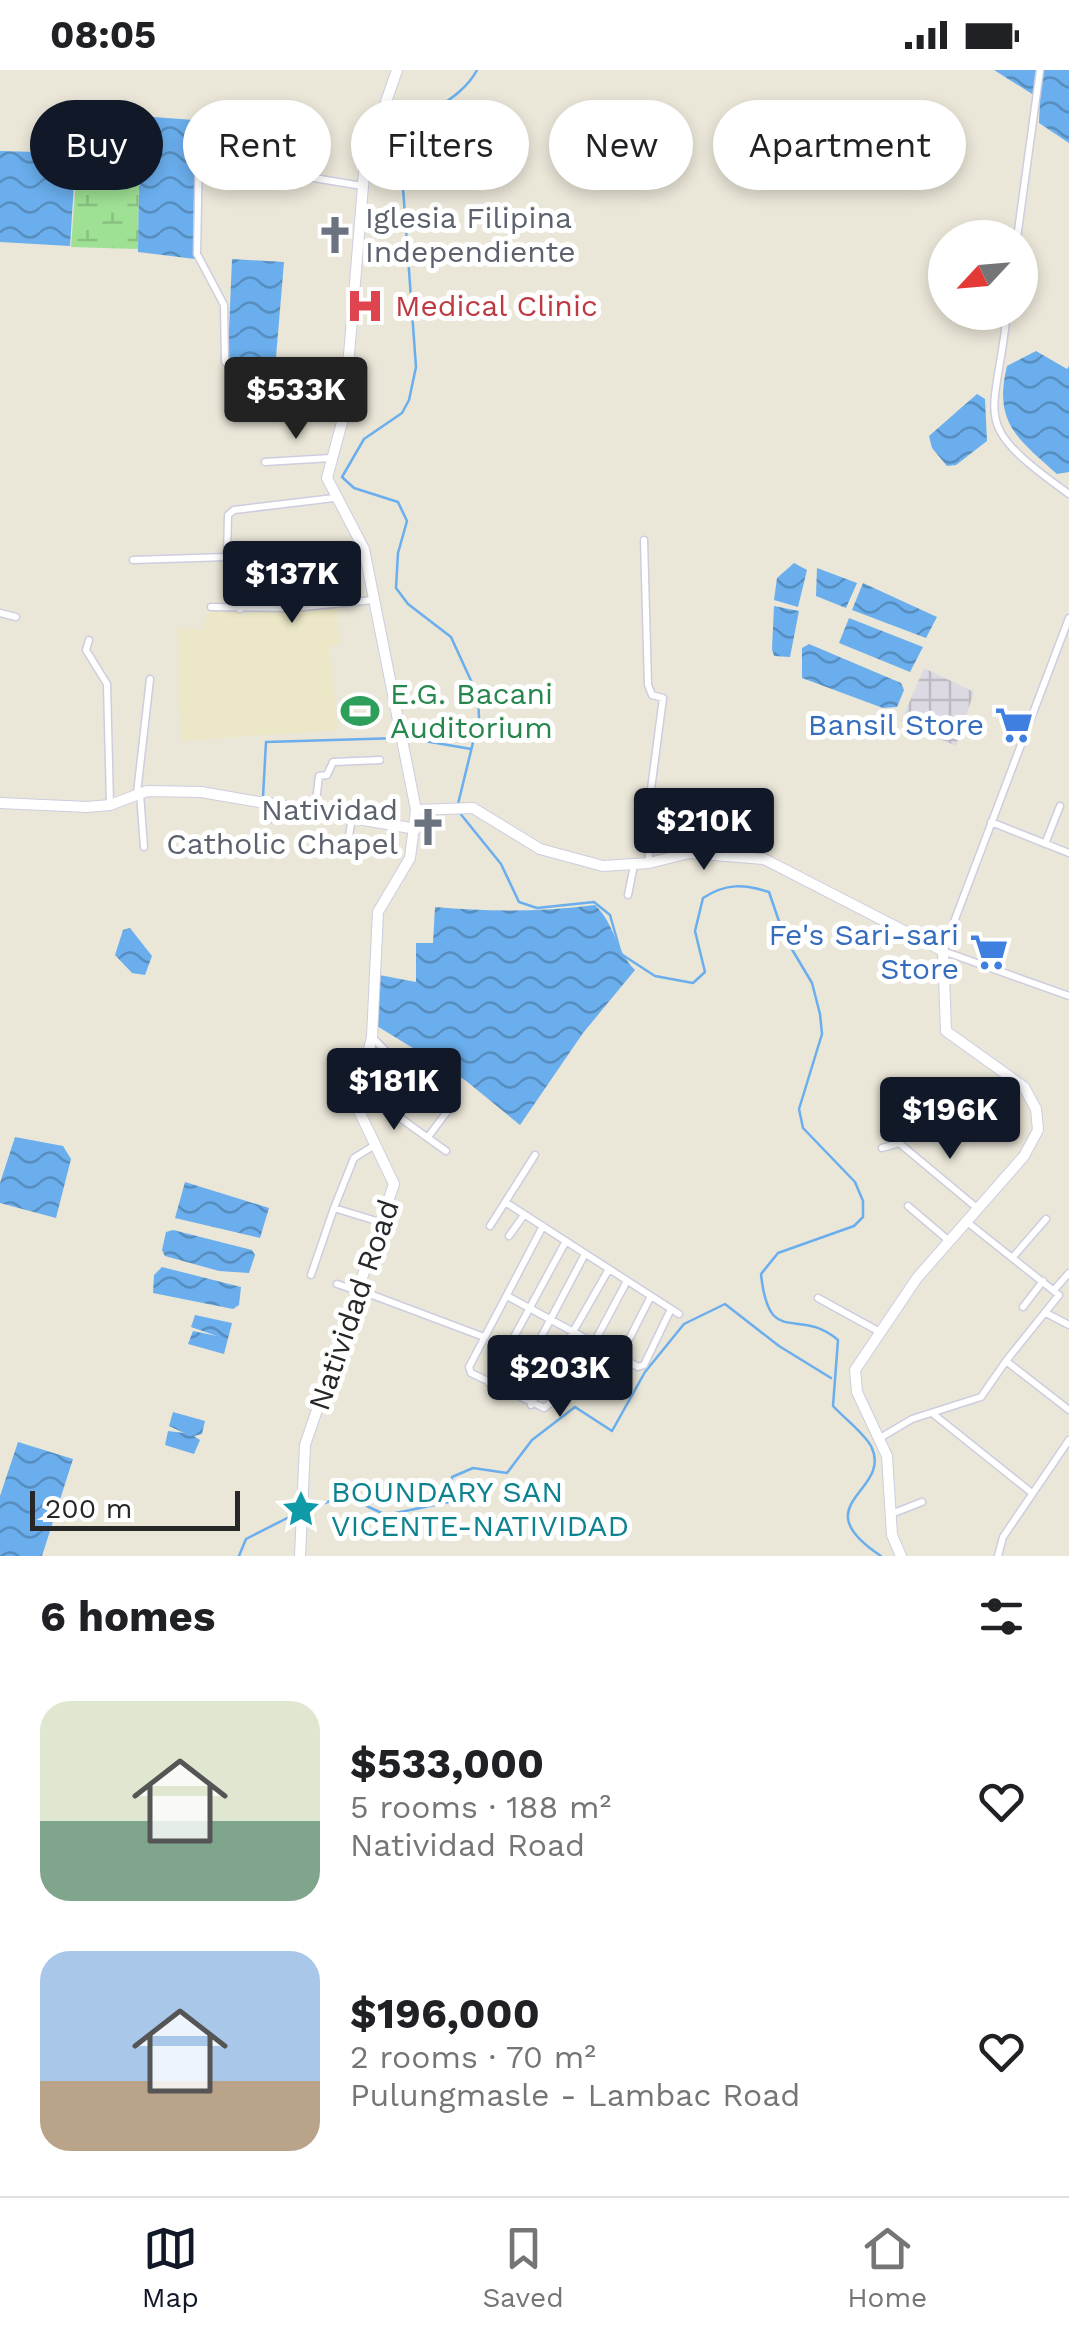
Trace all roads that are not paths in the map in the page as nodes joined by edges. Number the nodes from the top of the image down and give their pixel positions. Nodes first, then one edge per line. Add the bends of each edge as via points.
1 (397, 70) edge
2 (1040, 70) edge
3 (386, 100) edge
4 (198, 190) edge
5 (362, 190) edge
6 (1019, 220) edge
7 (1003, 330) edge
8 (239, 372) dead end
9 (269, 413) dead end
10 (344, 416) junction
11 (331, 458) junction
12 (265, 462) dead end
13 (1069, 494) edge
14 (334, 498) junction
15 (644, 540) dead end
16 (287, 552) dead end
17 (227, 557) junction
18 (134, 560) dead end
19 (240, 589) dead end
20 (373, 600) junction
21 (211, 607) dead end
22 (240, 609) junction
23 (0, 613) edge
24 (16, 616) dead end
25 (1069, 618) edge
26 (89, 640) dead end
27 (150, 679) dead end
28 (380, 760) dead end
29 (138, 793) junction
30 (272, 801) junction
31 (0, 803) edge
32 (110, 805) junction
33 (1060, 806) dead end
34 (673, 807) dead end
35 (315, 809) junction
36 (416, 810) junction
37 (352, 816) junction
38 (269, 820) dead end
39 (991, 822) junction
40 (416, 828) junction
41 (348, 842) dead end
42 (1045, 844) junction
43 (144, 847) dead end
44 (1069, 854) edge
45 (675, 856) junction
46 (649, 863) junction
47 (634, 865) junction
48 (628, 895) dead end
49 (942, 951) junction
50 (1069, 996) edge
51 (372, 1036) junction
52 (386, 1052) dead end
53 (359, 1088) junction
54 (455, 1101) dead end
55 (428, 1136) junction
56 (376, 1144) junction
57 (882, 1148) dead end
58 (446, 1151) dead end
59 (535, 1155) dead end
60 (505, 1202) junction
61 (908, 1206) dead end
62 (334, 1208) junction
63 (977, 1208) junction
64 (524, 1215) junction
65 (1046, 1220) dead end
66 (966, 1221) junction
67 (382, 1223) junction
68 (490, 1226) dead end
69 (543, 1226) junction
70 (509, 1236) dead end
71 (948, 1240) junction
72 (566, 1241) junction
73 (585, 1254) junction
74 (1013, 1257) junction
75 (609, 1269) junction
76 (1069, 1272) edge
77 (311, 1275) dead end
78 (627, 1281) junction
79 (1044, 1281) junction
80 (337, 1284) dead end
81 (1054, 1290) junction
82 (359, 1291) junction
83 (507, 1296) junction
84 (651, 1296) junction
85 (818, 1298) dead end
86 (1023, 1307) dead end
87 (530, 1308) junction
88 (671, 1308) junction
89 (1046, 1313) junction
90 (679, 1314) dead end
91 (552, 1318) junction
92 (1069, 1325) edge
93 (574, 1330) junction
94 (878, 1331) junction
95 (485, 1338) junction
96 (596, 1343) junction
97 (620, 1357) junction
98 (1006, 1361) junction
99 (489, 1383) junction
100 (511, 1395) junction
101 (532, 1405) junction
102 (1069, 1410) edge
103 (932, 1414) junction
104 (880, 1438) junction
105 (1069, 1440) edge
106 (1032, 1492) junction
107 (922, 1502) dead end
108 (890, 1515) junction
109 (300, 1556) edge
110 (902, 1556) edge
111 (998, 1556) edge

1 - 3 street, Natividad Road
2 - 6 street
4 - 8 street via 197,254 224,304 225,362
5 - 10 street, Natividad Road
7 - 13 street via 994,421 1012,449
9 - 10 street
10 - 11 street, Natividad Road
11 - 12 street
11 - 14 street, Natividad Road via 326,478
14 - 17 street via 234,510 226,520
14 - 20 street, Natividad Road via 360,534
15 - 46 street via 648,686 663,698 648,812
16 - 17 street
17 - 18 street
19 - 22 street
20 - 22 street
20 - 36 street, Natividad Road
21 - 22 street
23 - 24 street
25 - 39 street
26 - 32 street via 86,650 108,691
27 - 29 street
28 - 35 street via 334,762 319,776
29 - 30 street
29 - 32 street
29 - 43 street
30 - 35 street
30 - 38 street
31 - 32 street
33 - 42 street
34 - 45 street
35 - 37 street
36 - 40 street, Natividad Road
36 - 47 street via 466,807 546,851 603,866
37 - 40 street
37 - 41 street
39 - 42 street
39 - 49 street
40 - 51 street, Natividad Road via 407,865 378,912
42 - 44 street
45 - 46 street
45 - 49 street via 734,854 772,862
46 - 47 street
47 - 48 street
49 - 50 street
49 - 63 street via 946,1031 1024,1087 1038,1121 1036,1141
51 - 52 street
51 - 53 street, Natividad Road
53 - 55 street
53 - 56 street, Natividad Road via 359,1112
54 - 55 street
55 - 58 street
56 - 62 street via 354,1158
56 - 67 street, Natividad Road via 394,1184
57 - 63 street via 899,1142
59 - 60 street
60 - 64 street
60 - 68 street
61 - 71 street
62 - 67 street
62 - 77 street
63 - 66 street
64 - 69 street
64 - 70 street
65 - 74 street
66 - 71 street
66 - 74 street
67 - 82 street, Natividad Road
69 - 72 street
69 - 83 street
71 - 94 street
72 - 73 street
72 - 87 street
73 - 75 street
73 - 91 street
74 - 79 street
75 - 78 street
75 - 93 street
76 - 81 street
78 - 84 street
78 - 96 street
79 - 81 street
79 - 86 street
80 - 82 street
81 - 89 street via 1060,1298
82 - 95 street
82 - 109 street, Natividad Road via 306,1445
83 - 87 street
83 - 95 street
84 - 88 street
84 - 97 street
85 - 94 street
87 - 91 street
87 - 99 street
88 - 90 street
88 - 97 street via 642,1367
89 - 92 street
89 - 98 street
91 - 93 street
91 - 100 street
93 - 96 street
93 - 101 street
94 - 104 street via 855,1370 857,1392
95 - 99 street via 469,1370
96 - 97 street
96 - 101 street via 570,1388 544,1408
98 - 102 street
98 - 103 street via 981,1397
99 - 100 street
100 - 101 street
103 - 104 street
103 - 106 street
104 - 108 street via 890,1465
105 - 106 street
106 - 111 street via 1002,1537
107 - 108 street
108 - 110 street

